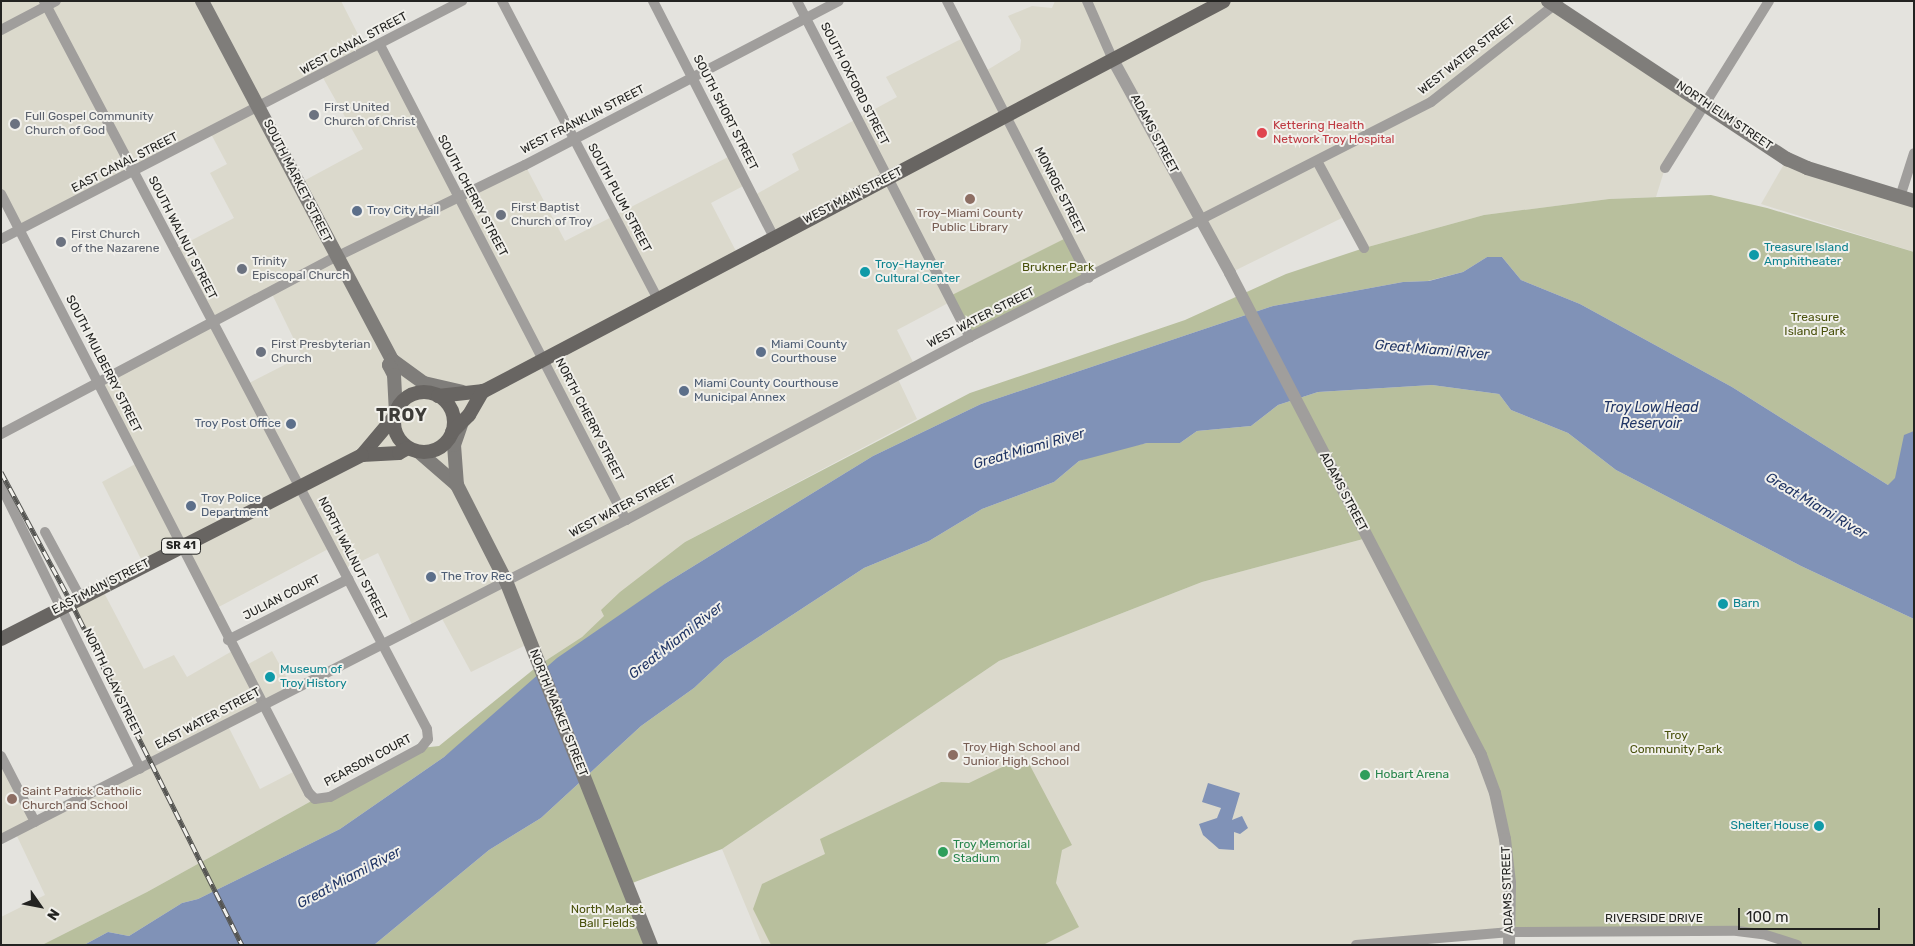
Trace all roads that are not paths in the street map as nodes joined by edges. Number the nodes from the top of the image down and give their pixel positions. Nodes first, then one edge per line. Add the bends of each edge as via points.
1 (56, 1) edge
2 (202, 1) edge
3 (462, 1) edge
4 (502, 1) edge
5 (653, 1) edge
6 (797, 1) edge
7 (839, 1) edge
8 (946, 1) edge
9 (1087, 1) edge
10 (1224, 1) edge
11 (1769, 1) edge
12 (1553, 2) edge
13 (45, 4) edge
14 (806, 18) junction
15 (1, 30) edge
16 (380, 45) junction
17 (1114, 60) junction
18 (693, 78) junction
19 (1704, 103) junction
20 (259, 109) junction
21 (1007, 115) junction
22 (574, 139) junction
23 (1914, 153) edge
24 (1317, 161) junction
25 (1665, 168) dead end
26 (134, 172) junction
27 (889, 179) junction
28 (1, 194) edge
29 (457, 197) junction
30 (1900, 197) junction
31 (1914, 202) edge
32 (1201, 221) junction
33 (20, 229) junction
34 (773, 236) junction
35 (1, 239) edge
36 (1364, 248) dead end
37 (336, 257) junction
38 (1089, 278) junction
39 (658, 299) junction
40 (211, 324) junction
41 (970, 337) junction
42 (544, 358) junction
43 (392, 360) junction
44 (417, 378) junction
45 (100, 383) junction
46 (483, 391) junction
47 (468, 393) junction
48 (436, 395) junction
49 (395, 414) junction
50 (1, 434) edge
51 (455, 434) junction
52 (409, 451) junction
53 (362, 455) junction
54 (429, 462) junction
55 (301, 484) junction
56 (457, 485) junction
57 (1, 486) edge
58 (626, 520) junction
59 (44, 532) dead end
60 (180, 547) junction
61 (348, 579) junction
62 (506, 581) junction
63 (80, 597) junction
64 (62, 607) junction
65 (1, 639) edge
66 (228, 640) junction
67 (381, 645) junction
68 (263, 704) junction
69 (428, 739) joint
70 (1, 756) edge
71 (140, 769) junction
72 (315, 799) joint
73 (35, 822) junction
74 (1, 839) edge
75 (1510, 938) edge
76 (651, 945) edge
77 (1356, 945) edge
78 (1797, 945) edge

1 - 13 street
2 - 20 main road, SOUTH MARKET STREET
3 - 16 street, WEST CANAL STREET
4 - 22 street, SOUTH PLUM STREET
5 - 18 street, SOUTH SHORT STREET
6 - 14 street, SOUTH OXFORD STREET
7 - 14 street, WEST FRANKLIN STREET
8 - 21 street, MONROE STREET
9 - 17 street
10 - 17 main road, WEST MAIN STREET
11 - 19 street
12 - 19 main road, NORTH ELM STREET
12 - 24 street, WEST WATER STREET via 1431,102
13 - 15 street
13 - 26 street, SOUTH WALNUT STREET
14 - 18 street, WEST FRANKLIN STREET
14 - 27 street, SOUTH OXFORD STREET
16 - 20 street, WEST CANAL STREET
16 - 29 street, SOUTH CHERRY STREET
17 - 21 main road, WEST MAIN STREET
17 - 32 street, ADAMS STREET
18 - 22 street, WEST FRANKLIN STREET
18 - 34 street, SOUTH SHORT STREET
19 - 25 street
19 - 30 main road, NORTH ELM STREET via 1787,159
20 - 26 street, EAST CANAL STREET
20 - 37 main road, SOUTH MARKET STREET
21 - 27 main road, WEST MAIN STREET
21 - 38 street, MONROE STREET
22 - 29 street, WEST FRANKLIN STREET
22 - 39 street, SOUTH PLUM STREET
23 - 30 street
24 - 32 street, WEST WATER STREET
24 - 36 street
26 - 33 street, EAST CANAL STREET
26 - 40 street, SOUTH WALNUT STREET
27 - 34 main road, WEST MAIN STREET
27 - 41 street, SOUTH OXFORD STREET
28 - 33 street, SOUTH MULBERRY STREET
29 - 37 street, WEST FRANKLIN STREET
29 - 42 street, SOUTH CHERRY STREET
30 - 31 main road, NORTH ELM STREET
32 - 38 street, WEST WATER STREET
32 - 75 street, ADAMS STREET via 1487,770 1505,838
33 - 35 street, EAST CANAL STREET
33 - 45 street, SOUTH MULBERRY STREET
34 - 39 main road, WEST MAIN STREET
37 - 40 street, WEST FRANKLIN STREET
37 - 43 main road, SOUTH MARKET STREET
38 - 41 street, WEST WATER STREET
39 - 42 main road, WEST MAIN STREET
40 - 45 street, WEST FRANKLIN STREET
40 - 55 street, SOUTH WALNUT STREET
41 - 58 street, WEST WATER STREET
42 - 46 main road, WEST MAIN STREET
42 - 58 street, NORTH CHERRY STREET
43 - 44 main road
43 - 49 main road via 389,365 394,375
44 - 47 main road
44 - 48 main road
45 - 50 street, WEST FRANKLIN STREET
45 - 60 street, SOUTH MULBERRY STREET
46 - 47 main road
46 - 51 main road
47 - 48 main road
48 - 49 main road via 419,392 410,396
48 - 51 main road via 453,416
49 - 52 main road via 397,436
49 - 53 main road
51 - 52 main road via 438,449
51 - 56 main road
52 - 53 main road
52 - 54 main road
52 - 54 main road
53 - 55 main road, EAST MAIN STREET / SR 41
54 - 56 main road
55 - 60 main road, EAST MAIN STREET / SR 41
55 - 61 street, NORTH WALNUT STREET
56 - 62 main road, NORTH MARKET STREET
57 - 64 street, NORTH CLAY STREET
58 - 62 street, WEST WATER STREET
59 - 63 street
60 - 63 main road, EAST MAIN STREET / SR 41
60 - 66 street, SOUTH MULBERRY STREET
61 - 66 street, JULIAN COURT
61 - 67 street, NORTH WALNUT STREET
62 - 67 street, EAST WATER STREET
62 - 76 main road, NORTH MARKET STREET
63 - 64 main road, EAST MAIN STREET / SR 41
64 - 65 main road, EAST MAIN STREET / SR 41
64 - 71 street, NORTH CLAY STREET
66 - 68 street, SOUTH MULBERRY STREET
67 - 68 street, EAST WATER STREET
67 - 69 street, NORTH WALNUT STREET via 428,729
68 - 71 street, EAST WATER STREET
68 - 72 street, SOUTH MULBERRY STREET
69 - 72 street, PEARSON COURT via 421,748 330,797
70 - 73 street
71 - 73 street, EAST WATER STREET
73 - 74 street, EAST WATER STREET
75 - 77 street, RIVERSIDE DRIVE
75 - 78 street, RIVERSIDE DRIVE via 1737,931 1764,934

